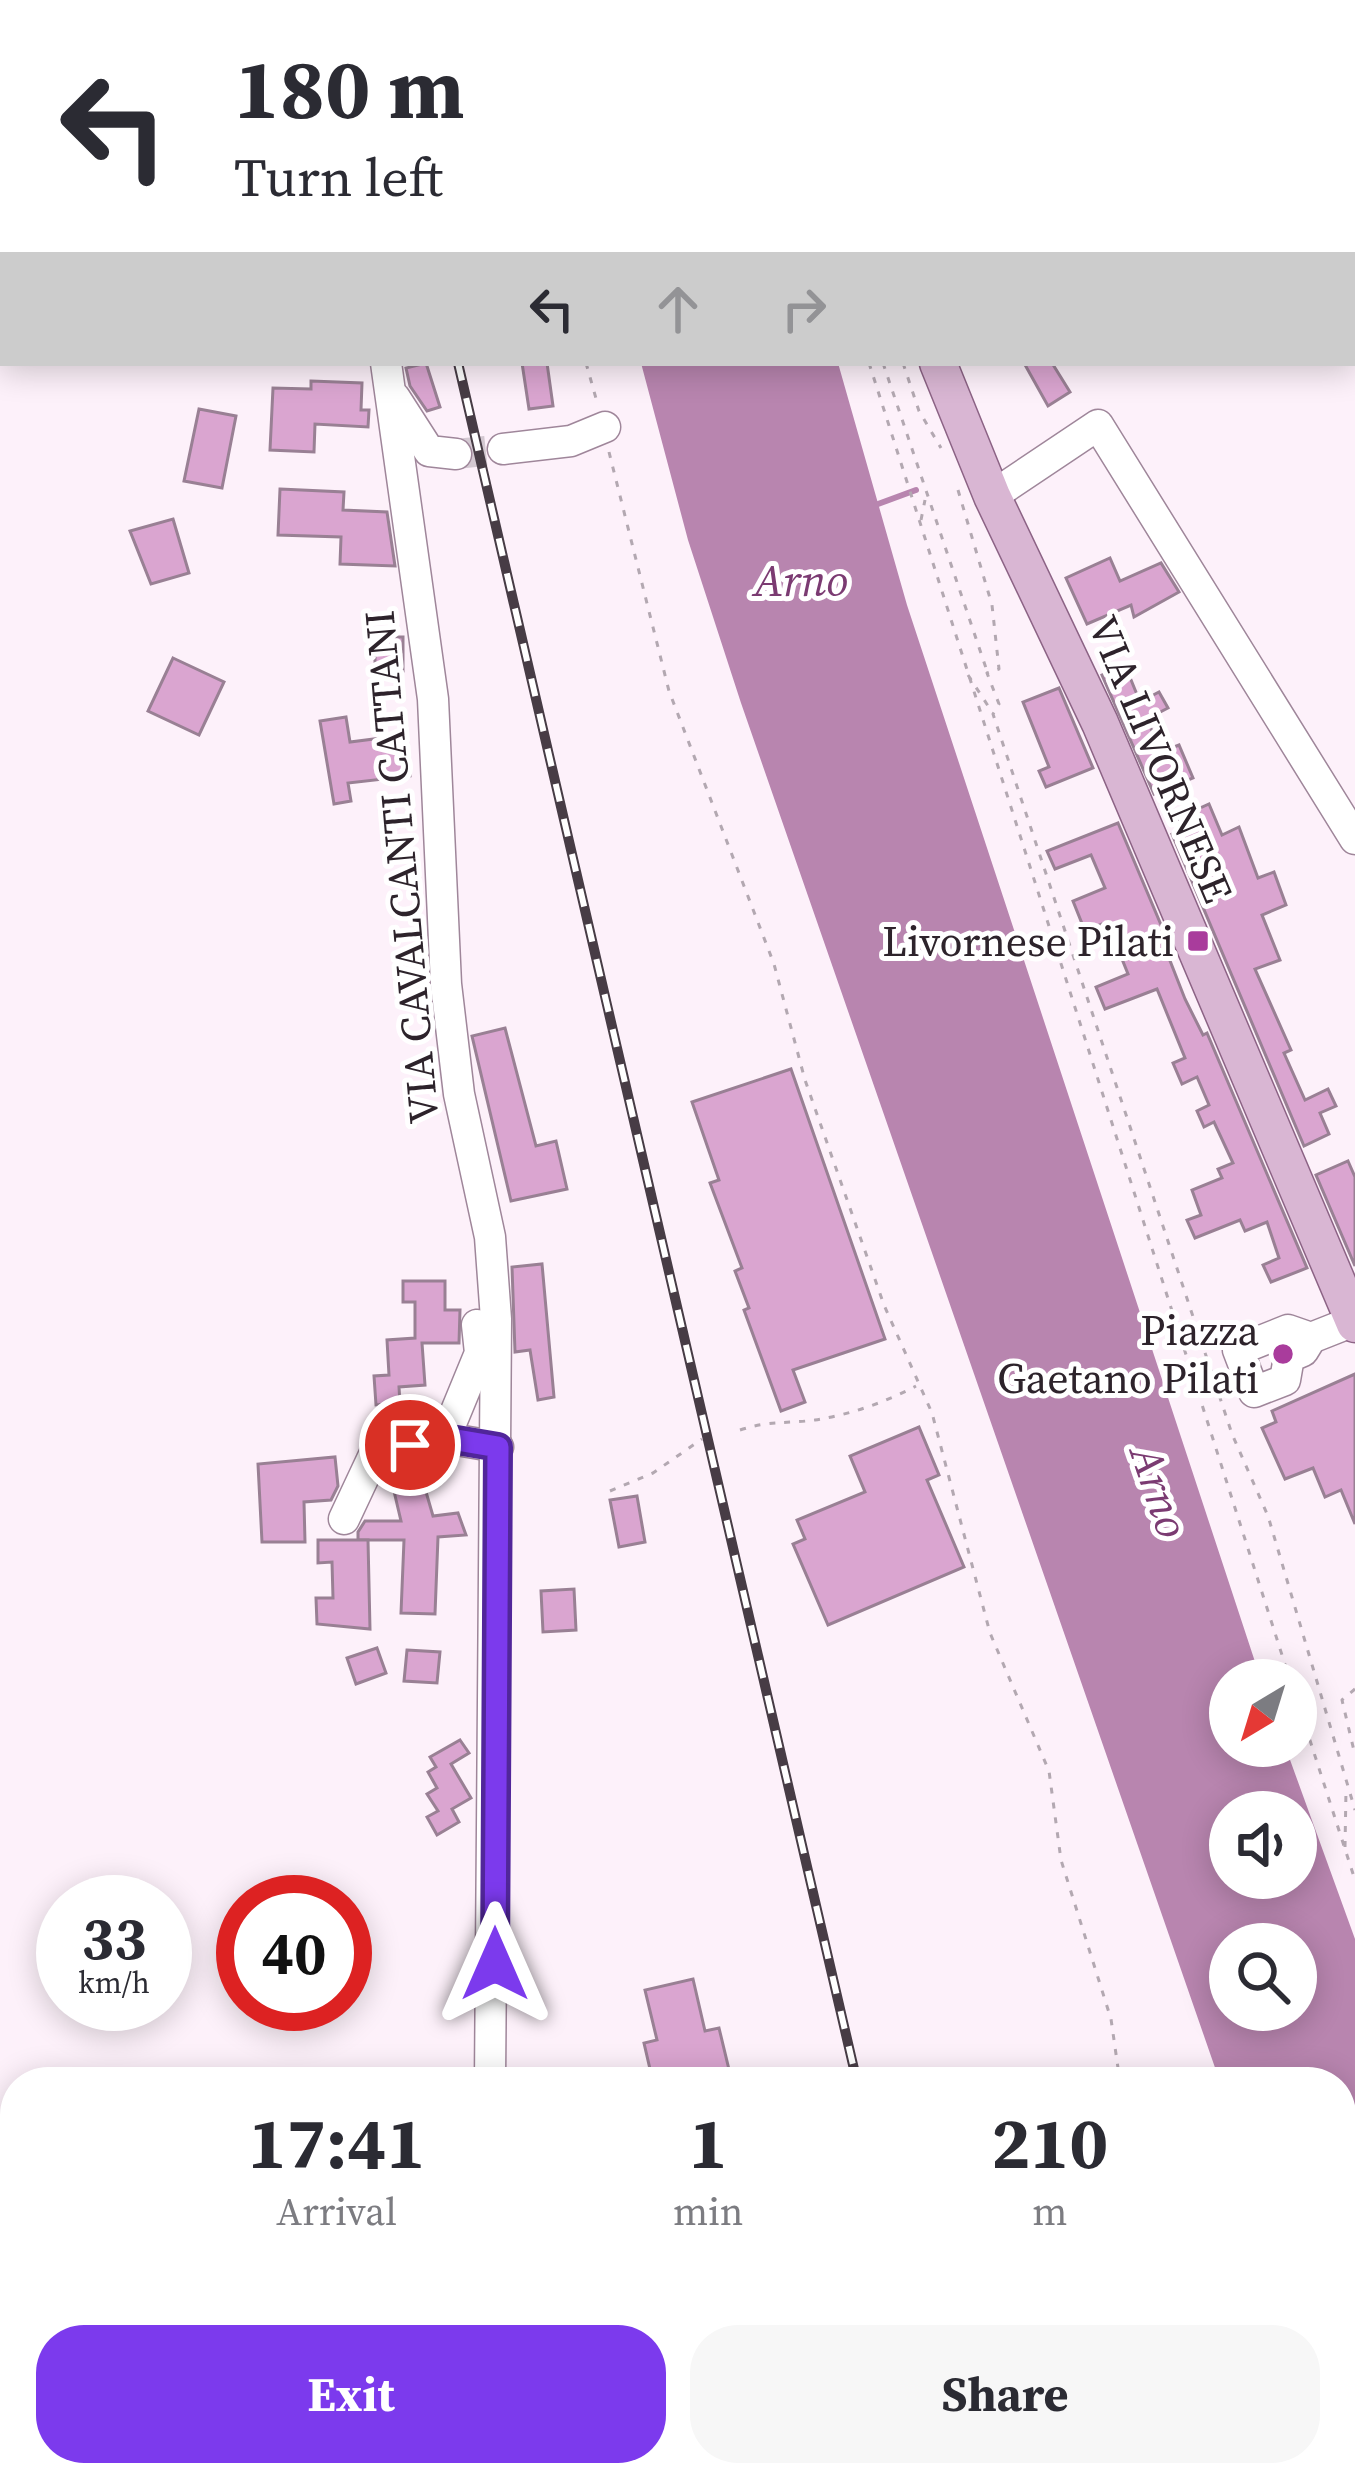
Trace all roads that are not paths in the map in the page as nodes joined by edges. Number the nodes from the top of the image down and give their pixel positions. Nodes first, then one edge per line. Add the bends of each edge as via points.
1 (939, 366) edge
2 (388, 378) edge
3 (605, 428) road end
4 (503, 449) tunnel mouth
5 (456, 454) tunnel mouth
6 (992, 496) junction
7 (1355, 839) edge
8 (475, 1305) dead end
9 (1354, 1322) edge
10 (1311, 1338) dead end
11 (445, 1438) junction
12 (498, 1447) junction
13 (344, 1519) dead end
14 (490, 2067) edge

1 - 6 main road, VIA LIVORNESE
2 - 5 street via 429,451
2 - 12 street, VIA CAVALCANTI CATTANI via 433,699 459,1094 490,1237
3 - 4 street via 571,442
6 - 7 street via 1098,425
6 - 9 main road, VIA LIVORNESE via 1100,723
8 - 11 street via 480,1353
9 - 10 street
11 - 12 street
11 - 13 street via 376,1453
12 - 14 street, VIA CAVALCANTI CATTANI

